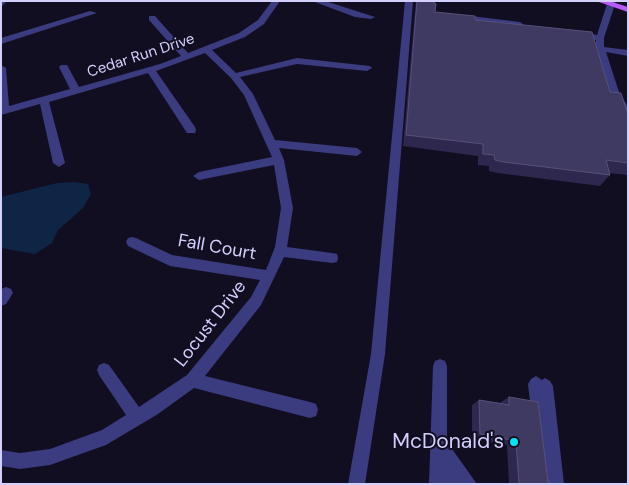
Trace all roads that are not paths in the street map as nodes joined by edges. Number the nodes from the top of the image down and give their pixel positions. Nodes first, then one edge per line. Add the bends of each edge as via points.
1 (2, 1) edge
2 (276, 1) edge
3 (316, 1) edge
4 (409, 1) edge
5 (600, 1) edge
6 (611, 3) edge
7 (1, 5) edge
8 (628, 10) edge
9 (93, 13) dead end
10 (453, 15) edge
11 (371, 17) dead end
12 (152, 18) dead end
13 (532, 27) edge
14 (571, 33) edge
15 (600, 38) junction
16 (1, 41) edge
17 (206, 50) junction
18 (600, 50) junction
19 (628, 53) edge
20 (187, 57) junction
21 (64, 67) dead end
22 (1, 68) edge
23 (367, 68) dead end
24 (151, 70) junction
25 (234, 76) junction
26 (76, 91) junction
27 (44, 100) junction
28 (3, 112) edge
29 (628, 120) edge
30 (191, 130) dead end
31 (271, 143) junction
32 (357, 152) dead end
33 (279, 160) junction
34 (59, 163) dead end
35 (199, 176) dead end
36 (132, 242) dead end
37 (280, 250) junction
38 (332, 258) dead end
39 (269, 276) junction
40 (440, 366) dead end
41 (104, 370) dead end
42 (192, 380) junction
43 (310, 410) dead end
44 (136, 418) junction
45 (438, 444) junction
46 (1, 458) edge
47 (453, 463) junction
48 (356, 484) edge
49 (438, 484) edge
50 (454, 484) edge
51 (469, 484) edge
52 (548, 484) edge
53 (556, 484) edge

1 - 7 street
2 - 17 street, Cedar Run Drive via 261,22 242,35
3 - 11 street
4 - 48 street via 378,354
5 - 6 main road
6 - 8 main road
6 - 15 street
9 - 16 street
10 - 13 street
12 - 20 street
14 - 15 street
15 - 18 street
17 - 20 street, Cedar Run Drive
17 - 25 street, Locust Drive
18 - 19 street
18 - 29 street via 614,92
20 - 24 street, Cedar Run Drive
21 - 26 street
22 - 28 street
23 - 25 street via 297,61
24 - 26 street, Cedar Run Drive
24 - 30 street
25 - 31 street, Locust Drive via 248,94
26 - 27 street, Cedar Run Drive
27 - 28 street, Cedar Run Drive
27 - 34 street
31 - 32 street
31 - 33 street, Locust Drive
33 - 35 street
33 - 37 street, Locust Drive via 287,208
36 - 39 street, Fall Court via 170,260
37 - 38 street
37 - 39 street, Locust Drive
39 - 42 street, Locust Drive via 256,301
40 - 45 street
41 - 44 street
42 - 43 street
42 - 44 street, Locust Drive
44 - 46 street, Locust Drive via 106,437 50,456 20,461
45 - 47 street
45 - 49 street
47 - 50 street
47 - 51 street
52 - 53 street via 541,385

